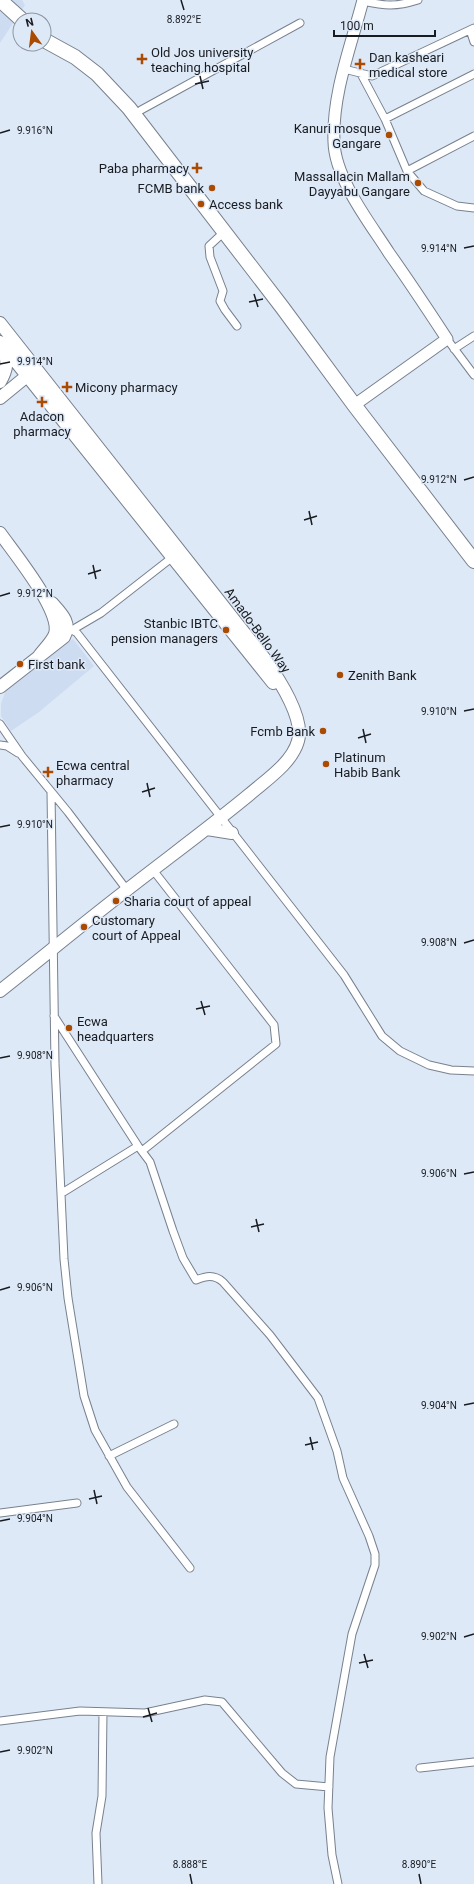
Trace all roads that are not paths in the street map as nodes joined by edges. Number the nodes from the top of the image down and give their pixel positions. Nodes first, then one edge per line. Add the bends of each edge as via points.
1 (0, 0) edge
2 (363, 0) edge
3 (418, 0) edge
4 (0, 9) edge
5 (13, 12) edge
6 (12, 19) edge
7 (300, 23) dead end
8 (472, 29) edge
9 (52, 38) edge
10 (474, 42) edge
11 (52, 44) edge
12 (344, 69) junction
13 (360, 72) junction
14 (474, 74) edge
15 (140, 110) junction
16 (385, 119) junction
17 (474, 136) edge
18 (408, 171) junction
19 (474, 208) edge
20 (224, 232) junction
21 (0, 323) edge
22 (237, 326) dead end
23 (474, 336) edge
24 (447, 338) junction
25 (0, 343) edge
26 (454, 348) junction
27 (23, 361) junction
28 (32, 372) junction
29 (474, 375) edge
30 (2, 388) edge
31 (44, 397) junction
32 (360, 401) junction
33 (0, 533) edge
34 (474, 549) edge
35 (176, 554) junction
36 (474, 561) edge
37 (65, 629) junction
38 (2, 687) edge
39 (0, 724) edge
40 (0, 745) edge
41 (22, 756) junction
42 (51, 792) junction
43 (220, 819) junction
44 (207, 829) junction
45 (232, 833) junction
46 (153, 870) junction
47 (126, 890) junction
48 (55, 949) junction
49 (0, 991) edge
50 (54, 1016) junction
51 (474, 1071) edge
52 (140, 1148) junction
53 (62, 1193) junction
54 (174, 1424) dead end
55 (110, 1456) junction
56 (77, 1503) dead end
57 (0, 1513) edge
58 (190, 1568) dead end
59 (103, 1712) junction
60 (0, 1721) edge
61 (474, 1762) edge
62 (420, 1768) dead end
63 (329, 1787) junction
64 (98, 1884) edge
65 (338, 1884) edge

1 - 5 highway
2 - 3 street via 390,6
2 - 12 street
4 - 6 highway
7 - 15 street
8 - 10 street
8 - 13 street via 372,76
9 - 15 highway via 96,65 114,80
11 - 20 highway via 75,57 116,93
12 - 13 street
12 - 24 street via 335,111 334,139 346,184
13 - 16 street
14 - 16 street
15 - 32 highway
16 - 18 street
17 - 18 street
18 - 19 street via 424,191 457,206
20 - 22 street via 209,246 210,257 223,291 220,301
20 - 36 highway
21 - 27 main road, Amado-Bello Way
23 - 26 street
24 - 26 street
24 - 32 street
25 - 27 main road, Amado-Bello Way
25 - 30 main road via 7,363
26 - 29 street
27 - 28 main road, Amado-Bello Way
27 - 30 main road
28 - 30 main road
28 - 31 main road, Amado-Bello Way
28 - 35 main road, Amado-Bello Way
30 - 31 main road via 22,388
31 - 35 main road, Amado-Bello Way
32 - 34 highway
33 - 37 main road via 40,590 63,615
35 - 37 street via 101,613
35 - 43 main road, Amado-Bello Way via 265,659 275,674 299,727 296,748 276,772
37 - 38 main road via 66,633 60,641
37 - 43 street
39 - 41 street
40 - 41 street via 13,749
41 - 42 street
42 - 47 street
42 - 48 street
43 - 44 main road, Amado-Bello Way
43 - 45 street
44 - 45 main road
44 - 46 main road, Amado-Bello Way
45 - 51 street via 344,975 387,1041 410,1058 429,1065 451,1070
46 - 47 main road, Amado-Bello Way
46 - 52 street via 274,1025 276,1044
47 - 48 main road, Amado-Bello Way
48 - 49 main road, Amado-Bello Way
48 - 50 street
50 - 52 street
50 - 53 street
52 - 53 street
52 - 63 street via 150,1162 172,1231 196,1280 206,1276 217,1277 270,1335 318,1398 337,1451 343,1478 375,1554 375,1565 352,1634 330,1757
53 - 55 street via 68,1298 84,1396 95,1430
54 - 55 street
55 - 58 street via 127,1487
56 - 57 street
59 - 60 street via 80,1711
59 - 63 street via 145,1713 205,1700 222,1702 282,1773 296,1784
59 - 64 street via 102,1796 96,1833
61 - 62 street
63 - 65 street via 332,1855

